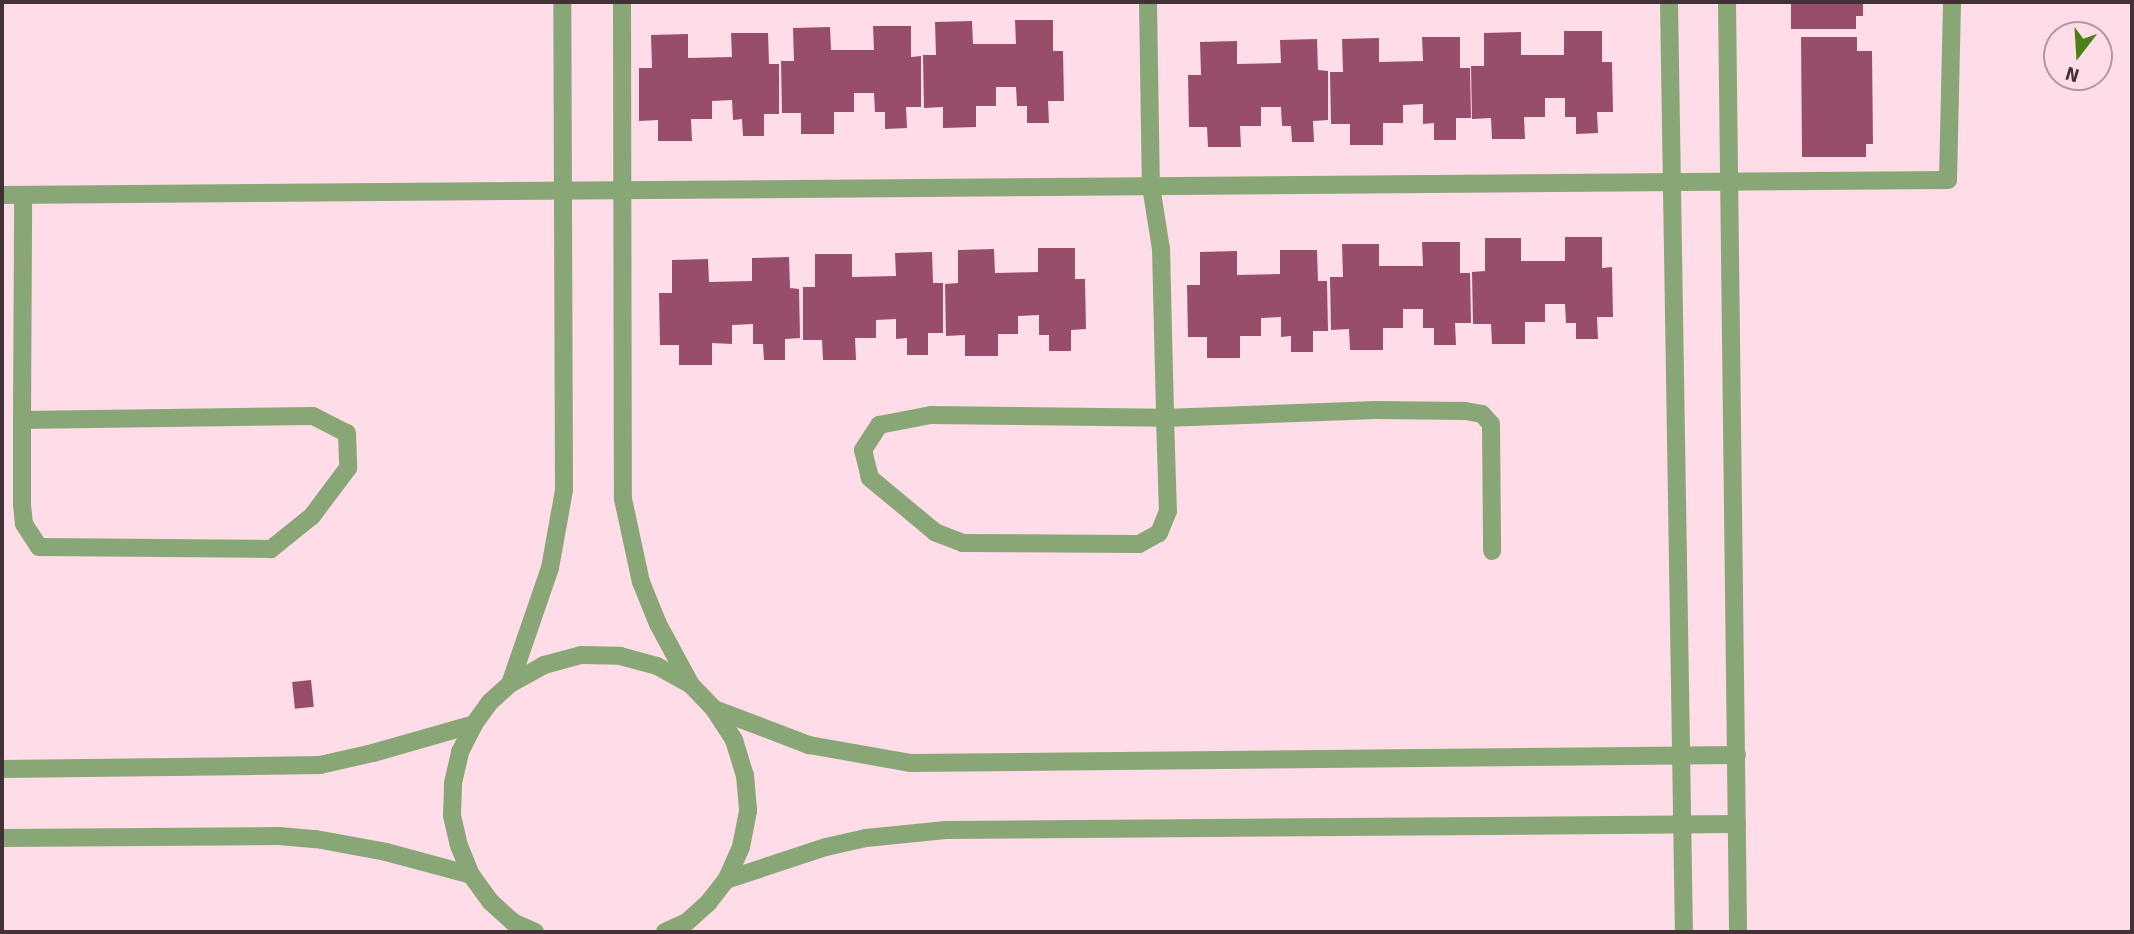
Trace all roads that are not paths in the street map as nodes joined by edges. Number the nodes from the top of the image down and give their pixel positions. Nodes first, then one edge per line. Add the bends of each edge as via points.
1 (562, 2) edge
2 (622, 2) edge
3 (1148, 2) edge
4 (1669, 2) edge
5 (1727, 2) edge
6 (1952, 2) edge
7 (1671, 182) junction
8 (1729, 182) junction
9 (1150, 186) junction
10 (624, 190) junction
11 (562, 191) junction
12 (2, 195) edge
13 (23, 195) junction
14 (1166, 418) junction
15 (22, 420) junction
16 (1492, 551) dead end
17 (510, 684) junction
18 (691, 685) junction
19 (714, 709) junction
20 (474, 724) junction
21 (1737, 755) junction
22 (1680, 757) junction
23 (2, 769) edge
24 (1682, 824) junction
25 (1737, 824) junction
26 (2, 838) edge
27 (471, 875) junction
28 (726, 880) junction
29 (515, 927) edge
30 (685, 927) edge
31 (534, 932) edge
32 (665, 932) edge
33 (1684, 932) edge
34 (1738, 932) edge

1 - 11 street
2 - 10 street
3 - 9 street
4 - 7 street
5 - 8 street
6 - 8 street via 1948,180
7 - 8 street
7 - 9 street
7 - 22 street
8 - 21 street
9 - 10 street
9 - 14 street via 1161,249
10 - 11 street
10 - 18 street via 623,499 641,582
11 - 13 street
11 - 17 street via 564,490 550,568
12 - 13 street
13 - 15 street
14 - 14 street via 930,415 879,425 863,450 870,478 935,532 963,543 1139,544 1159,533 1168,511
14 - 16 street via 1377,410 1482,414 1491,424
15 - 15 street via 24,524 39,547 271,549 312,516 348,468 347,433 313,416
17 - 18 street via 544,665 594,655 657,666
17 - 20 street
18 - 19 street
19 - 22 street via 809,745 911,763
19 - 28 street via 734,740 746,775 748,811 741,847
20 - 23 street via 320,765
20 - 27 street via 460,752 452,804 459,846
21 - 22 street
21 - 25 street
22 - 24 street
24 - 25 street
24 - 28 street via 946,830 826,847
24 - 33 street
25 - 34 street
26 - 27 street via 279,836 386,852
27 - 29 street
28 - 30 street
29 - 31 street
30 - 32 street

